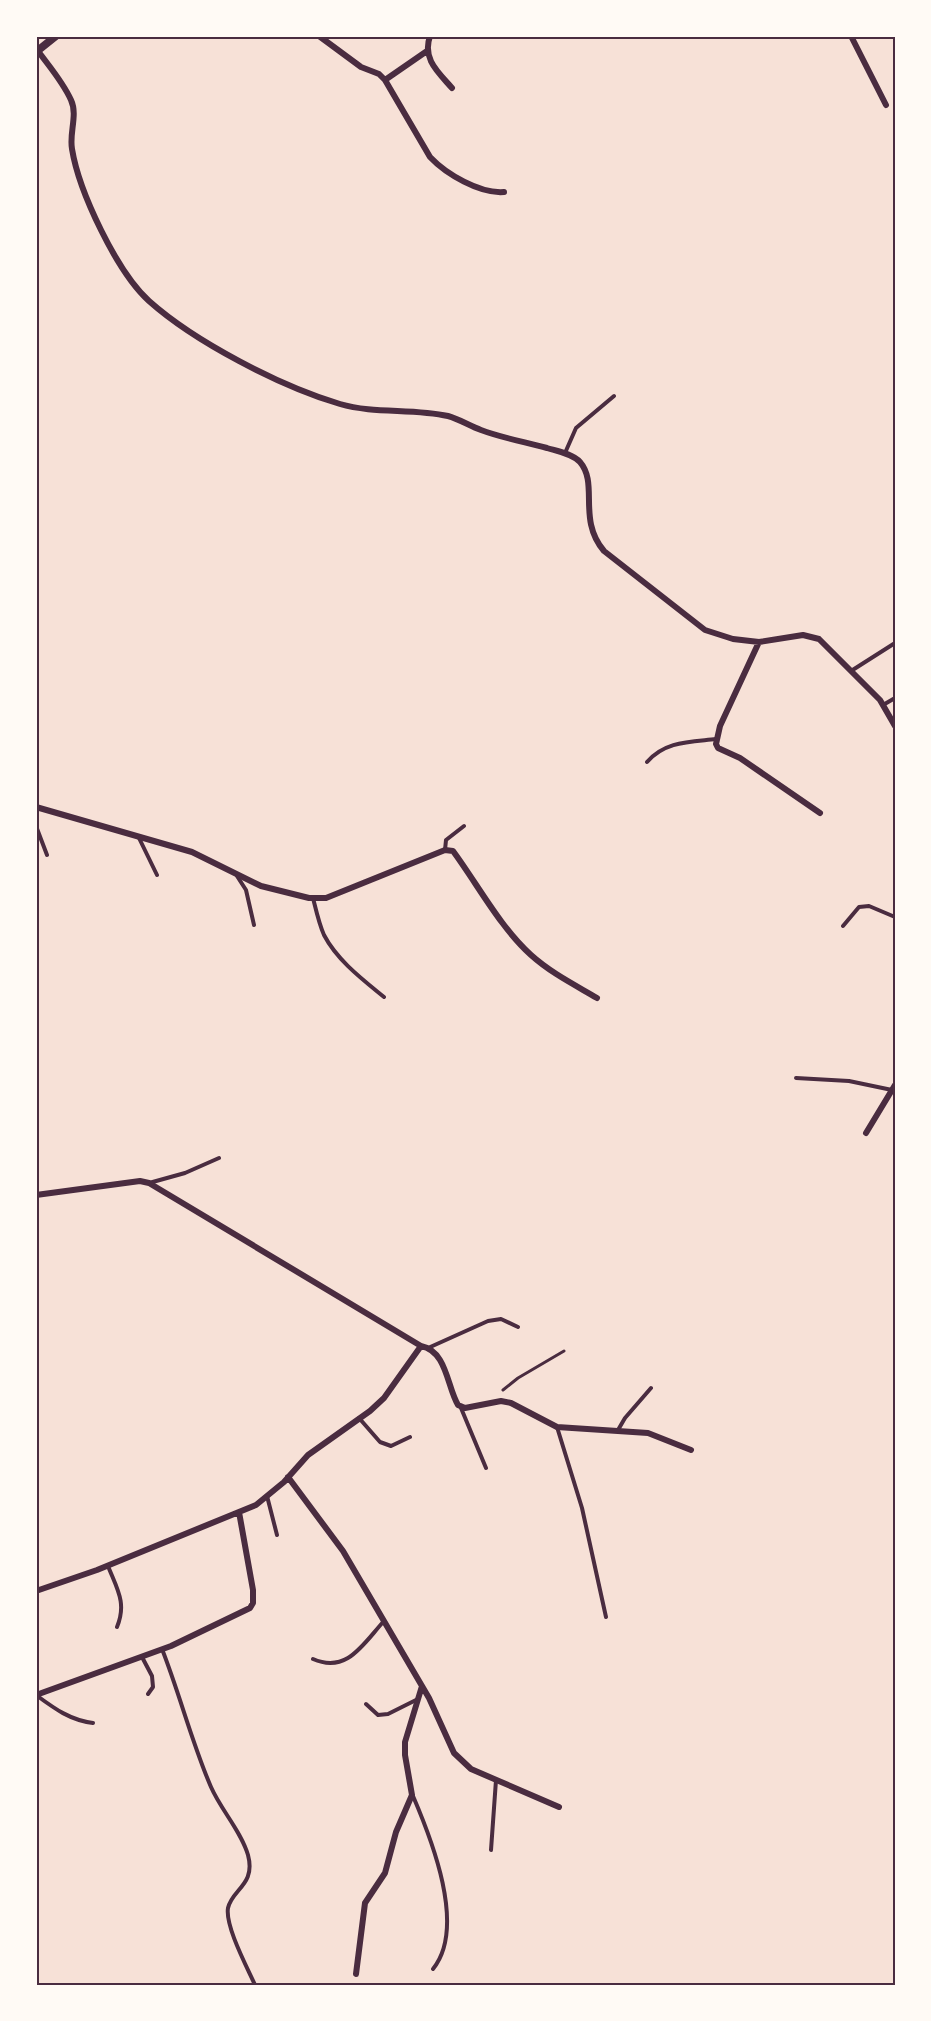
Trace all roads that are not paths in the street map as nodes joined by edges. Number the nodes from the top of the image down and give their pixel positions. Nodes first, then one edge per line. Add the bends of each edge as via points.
1 (319, 36) edge
2 (430, 36) edge
3 (851, 36) edge
4 (52, 38) edge
5 (427, 51) junction
6 (37, 52) edge
7 (385, 80) junction
8 (452, 88) dead end
9 (886, 105) dead end
10 (504, 192) dead end
11 (614, 396) dead end
12 (564, 453) junction
13 (759, 642) junction
14 (895, 643) edge
15 (851, 671) junction
16 (895, 698) edge
17 (883, 705) junction
18 (895, 726) edge
19 (716, 739) junction
20 (647, 762) dead end
21 (36, 807) edge
22 (820, 813) dead end
23 (36, 825) edge
24 (464, 826) dead end
25 (138, 836) junction
26 (445, 850) junction
27 (47, 855) dead end
28 (157, 875) dead end
29 (236, 875) junction
30 (313, 898) junction
31 (895, 917) edge
32 (254, 925) dead end
33 (843, 926) dead end
34 (384, 997) dead end
35 (597, 998) dead end
36 (796, 1078) dead end
37 (894, 1088) edge
38 (866, 1133) dead end
39 (219, 1158) dead end
40 (149, 1183) junction
41 (36, 1195) edge
42 (518, 1327) dead end
43 (425, 1347) junction
44 (651, 1388) dead end
45 (461, 1407) junction
46 (359, 1418) junction
47 (557, 1427) junction
48 (618, 1430) junction
49 (410, 1437) dead end
50 (691, 1450) dead end
51 (486, 1468) dead end
52 (288, 1478) junction
53 (267, 1496) junction
54 (239, 1512) junction
55 (277, 1535) dead end
56 (108, 1566) junction
57 (36, 1591) edge
58 (606, 1617) dead end
59 (384, 1621) junction
60 (117, 1627) dead end
61 (162, 1649) junction
62 (142, 1657) junction
63 (313, 1659) dead end
64 (422, 1686) junction
65 (148, 1694) dead end
66 (36, 1695) edge
67 (418, 1698) junction
68 (366, 1704) dead end
69 (93, 1723) dead end
70 (496, 1780) junction
71 (412, 1795) junction
72 (559, 1807) dead end
73 (491, 1850) dead end
74 (433, 1969) dead end
75 (356, 1974) dead end
76 (255, 1985) edge

1 - 7 street via 361,68
2 - 5 street
3 - 9 street
4 - 6 street
5 - 7 street
5 - 8 street via 429,61
6 - 12 street via 72,101 72,149 82,184 123,270 148,300 202,342 341,404 448,416 483,431
7 - 10 street via 437,165 481,189
11 - 12 lane via 576,428
12 - 13 street via 579,460 586,472 589,523 604,551 705,630
13 - 15 street via 812,636
13 - 19 street
14 - 15 lane
15 - 17 street
16 - 17 lane
17 - 18 street
19 - 20 lane via 670,745 657,750
19 - 22 street via 718,748 740,758
21 - 25 street
23 - 27 lane
24 - 26 lane via 446,840
25 - 28 lane
25 - 29 street via 192,852
26 - 30 street via 344,892
26 - 35 street via 453,851 530,954
29 - 30 street via 261,886
29 - 32 lane via 246,890
30 - 34 lane via 324,934 335,951 356,975
31 - 33 lane via 869,906 859,907
36 - 37 lane
37 - 38 street
39 - 40 lane
40 - 41 street
40 - 43 street
42 - 43 lane via 501,1319 488,1321
43 - 45 street via 438,1357
43 - 46 street via 384,1398
44 - 48 lane
45 - 47 street via 512,1403
45 - 51 lane
46 - 49 lane via 380,1442 391,1446
46 - 52 street via 308,1455
47 - 48 street
47 - 58 lane via 582,1508
48 - 50 street via 648,1433
52 - 53 street
52 - 59 street via 344,1551
53 - 54 street
53 - 55 lane
54 - 56 street
54 - 61 street via 253,1603 246,1611
56 - 57 street
56 - 60 lane via 123,1613
59 - 63 lane via 339,1664 326,1665
59 - 64 street
61 - 62 street
61 - 76 lane via 203,1769 248,1857 249,1873 244,1887 228,1905 227,1918
62 - 65 lane via 152,1676 153,1687
62 - 66 street
64 - 67 street
64 - 70 street via 461,1762
66 - 69 lane via 61,1713
67 - 68 lane via 388,1714 378,1715
67 - 71 street via 405,1742
70 - 72 street
70 - 73 lane
71 - 74 lane via 430,1836 443,1887 447,1921 444,1947
71 - 75 street via 384,1873 365,1903

